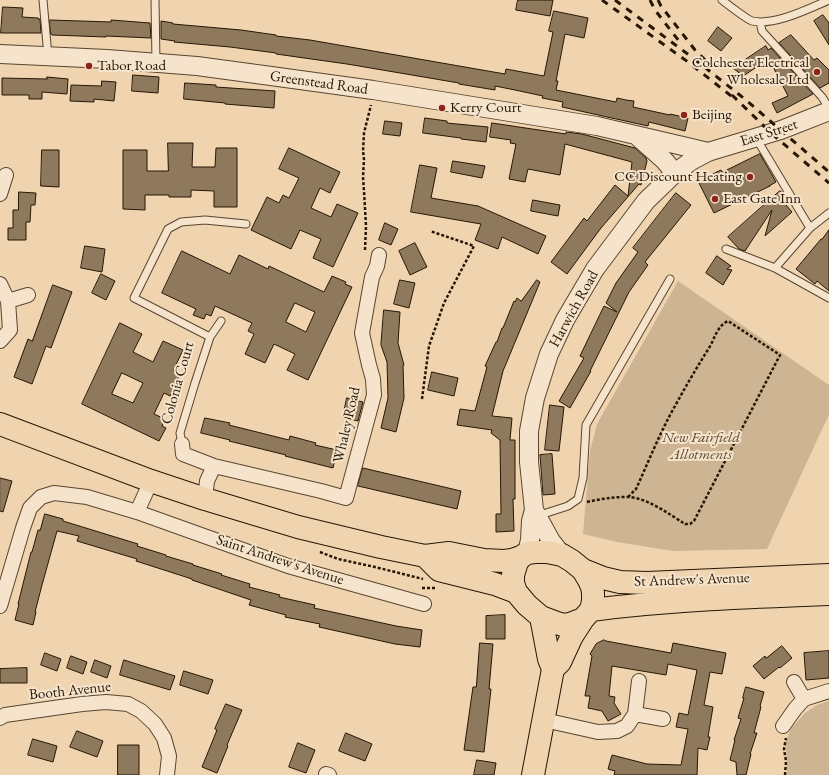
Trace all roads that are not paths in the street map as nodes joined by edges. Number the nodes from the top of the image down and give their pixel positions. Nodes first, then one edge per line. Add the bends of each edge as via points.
1 (43, 0) edge
2 (155, 0) edge
3 (722, 0) edge
4 (829, 0) edge
5 (760, 22) junction
6 (0, 54) edge
7 (48, 56) junction
8 (156, 63) junction
9 (829, 109) edge
10 (635, 135) junction
11 (756, 138) junction
12 (708, 152) junction
13 (675, 173) junction
14 (6, 176) dead end
15 (0, 194) edge
16 (829, 213) edge
17 (246, 224) dead end
18 (810, 228) junction
19 (726, 249) dead end
20 (377, 261) road end
21 (775, 268) junction
22 (670, 279) dead end
23 (0, 284) edge
24 (28, 295) dead end
25 (829, 298) edge
26 (8, 301) junction
27 (221, 321) dead end
28 (210, 337) junction
29 (0, 341) edge
30 (0, 424) edge
31 (182, 444) joint
32 (214, 466) junction
33 (151, 481) junction
34 (205, 499) junction
35 (137, 512) junction
36 (535, 515) junction
37 (524, 555) junction
38 (562, 555) junction
39 (425, 556) junction
40 (583, 570) junction
41 (829, 575) edge
42 (516, 592) junction
43 (829, 594) edge
44 (424, 604) dead end
45 (0, 606) edge
46 (587, 615) junction
47 (541, 617) junction
48 (553, 669) junction
49 (639, 681) dead end
50 (794, 682) dead end
51 (829, 690) edge
52 (804, 700) junction
53 (635, 714) junction
54 (0, 718) edge
55 (663, 719) dead end
56 (544, 720) junction
57 (783, 726) road end
58 (168, 775) edge
59 (533, 775) edge

1 - 7 lane
2 - 8 lane
3 - 5 lane via 751,21
4 - 5 lane via 777,20
5 - 9 lane via 762,31 817,91
6 - 7 street, Greenstead Road
7 - 8 street, Greenstead Road
8 - 10 street, Greenstead Road via 373,90 597,126
9 - 11 street, East Street
10 - 12 street, Greenstead Road
10 - 13 street, Greenstead Road
11 - 12 street, East Street
11 - 18 lane
12 - 13 street, Harwich Road
13 - 36 street, Harwich Road via 646,201 595,269 565,320 549,354 535,398 529,431 529,462
14 - 15 street
16 - 18 lane
17 - 28 lane, Colonia Court via 205,220 181,222 168,229 134,298
18 - 21 lane
19 - 21 lane
20 - 32 street, Whaley Road via 362,333 374,379 374,395 346,498
21 - 25 lane
22 - 36 lane via 586,425 583,478 578,499 568,506
23 - 26 street
24 - 26 street
26 - 29 street via 10,330
27 - 28 lane, Colonia Court
28 - 31 lane, Colonia Court via 180,433
30 - 33 main road
31 - 32 street, Colonia Court via 183,454
32 - 34 street via 207,481
33 - 34 main road
33 - 35 street
34 - 39 main road via 298,527
35 - 44 street, Saint Andrew's Avenue via 288,566
35 - 45 street, Saint Andrew's Avenue via 87,497 54,493 41,497 30,508
36 - 37 street, Harwich Road
36 - 38 street, Harwich Road
37 - 38 main road via 535,552
37 - 39 main road via 504,561 449,553
37 - 42 main road via 517,562 513,575
38 - 40 main road, St Andrew's Avenue
39 - 42 main road via 439,570 496,584
40 - 41 main road, St Andrew's Avenue via 620,582
40 - 46 main road via 592,587 593,601
42 - 47 main road
43 - 46 main road, St Andrew's Avenue via 652,603
46 - 47 main road via 563,625
46 - 48 main road via 572,636 560,662
47 - 48 main road
48 - 56 main road
49 - 53 street
50 - 52 street
51 - 52 street
52 - 57 street
53 - 55 street
53 - 56 street via 627,726 617,731 598,732
54 - 58 street, Booth Avenue via 5,715 82,704 128,704 141,711 155,724 164,738 169,756
56 - 59 main road

